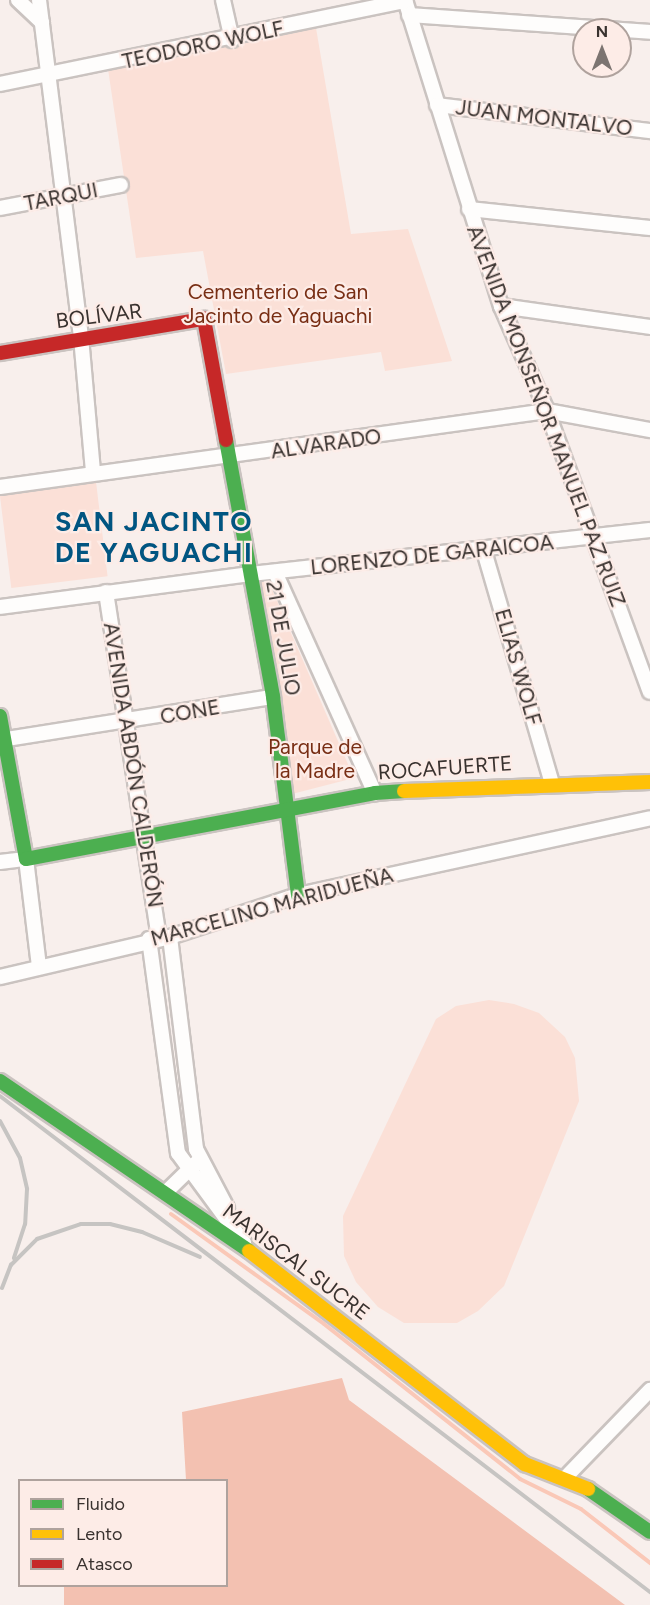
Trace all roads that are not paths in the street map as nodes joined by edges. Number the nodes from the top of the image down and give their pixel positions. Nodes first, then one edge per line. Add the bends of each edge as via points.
1 (18, 0) edge
2 (39, 0) edge
3 (223, 0) edge
4 (405, 1) edge
5 (409, 15) junction
6 (42, 22) junction
7 (650, 32) edge
8 (232, 40) junction
9 (49, 76) junction
10 (0, 84) edge
11 (438, 105) junction
12 (650, 131) edge
13 (121, 185) dead end
14 (61, 197) junction
15 (0, 208) edge
16 (469, 209) junction
17 (650, 228) edge
18 (501, 306) junction
19 (204, 319) joint
20 (650, 327) edge
21 (81, 337) junction
22 (0, 352) edge
23 (547, 411) junction
24 (650, 430) edge
25 (229, 458) junction
26 (93, 472) junction
27 (0, 487) edge
28 (650, 530) edge
29 (591, 537) junction
30 (484, 551) junction
31 (275, 572) junction
32 (251, 574) junction
33 (106, 592) junction
34 (0, 607) edge
35 (644, 657) edge
36 (650, 692) edge
37 (273, 697) junction
38 (0, 716) edge
39 (124, 724) junction
40 (2, 740) edge
41 (649, 782) edge
42 (552, 783) junction
43 (375, 793) junction
44 (286, 810) junction
45 (650, 818) edge
46 (143, 838) junction
47 (26, 859) junction
48 (0, 862) edge
49 (298, 895) junction
50 (160, 938) junction
51 (39, 966) junction
52 (0, 977) edge
53 (0, 1081) edge
54 (201, 1158) junction
55 (190, 1169) junction
56 (165, 1193) junction
57 (251, 1252) junction
58 (650, 1390) edge
59 (564, 1479) junction
60 (650, 1532) edge

1 - 6 street
2 - 6 street
3 - 8 street
4 - 5 street, AVENIDA MONSEÑOR MANUEL PAZ RUIZ
4 - 8 street, TEODORO WOLF
5 - 7 street
5 - 11 street, AVENIDA MONSEÑOR MANUEL PAZ RUIZ
6 - 9 street
8 - 9 street, TEODORO WOLF
9 - 10 street, TEODORO WOLF
9 - 14 street
11 - 12 street, JUAN MONTALVO
11 - 16 street, AVENIDA MONSEÑOR MANUEL PAZ RUIZ
13 - 14 street, TARQUI
14 - 15 street, TARQUI
14 - 21 street
16 - 17 street
16 - 18 street, AVENIDA MONSEÑOR MANUEL PAZ RUIZ
18 - 20 street
18 - 23 street, AVENIDA MONSEÑOR MANUEL PAZ RUIZ
19 - 21 street, BOLÍVAR via 144,332
19 - 25 street, 21 DE JULIO
21 - 22 street, BOLÍVAR
21 - 26 street
23 - 24 street, ALVARADO
23 - 25 street, ALVARADO
23 - 29 street, AVENIDA MONSEÑOR MANUEL PAZ RUIZ
25 - 26 street, ALVARADO
25 - 32 street, 21 DE JULIO
26 - 27 street, ALVARADO
28 - 29 street, LORENZO DE GARAICOA
29 - 30 street, LORENZO DE GARAICOA
29 - 35 street, AVENIDA MONSEÑOR MANUEL PAZ RUIZ
30 - 31 street, LORENZO DE GARAICOA
30 - 42 street, ELIAS WOLF
31 - 32 street, LORENZO DE GARAICOA
31 - 43 street
32 - 33 street, LORENZO DE GARAICOA
32 - 37 street, 21 DE JULIO
33 - 34 street, LORENZO DE GARAICOA
33 - 39 street, AVENIDA ABDÓN CALDERÓN
35 - 36 street, AVENIDA MONSEÑOR MANUEL PAZ RUIZ
37 - 39 street, CONE
37 - 44 street, 21 DE JULIO
38 - 40 street
39 - 40 street, CONE
39 - 46 street, AVENIDA ABDÓN CALDERÓN
40 - 47 street
41 - 42 street, ROCAFUERTE
42 - 43 street, ROCAFUERTE
43 - 44 street, ROCAFUERTE
44 - 46 street, ROCAFUERTE
44 - 49 street, 21 DE JULIO
45 - 49 street, MARCELINO MARIDUEÑA
46 - 47 street, ROCAFUERTE
46 - 50 street, AVENIDA ABDÓN CALDERÓN
47 - 48 street, ROCAFUERTE
47 - 51 street
49 - 50 street, MARCELINO MARIDUEÑA
50 - 51 street, MARCELINO MARIDUEÑA
50 - 54 street, AVENIDA ABDÓN CALDERÓN via 196,1149
50 - 55 street, AVENIDA ABDÓN CALDERÓN via 178,1153
51 - 52 street, MARCELINO MARIDUEÑA
53 - 56 street, MARISCAL SUCRE
54 - 55 street
54 - 57 street, AVENIDA ABDÓN CALDERÓN
55 - 56 street
55 - 57 street, AVENIDA ABDÓN CALDERÓN
56 - 57 street, MARISCAL SUCRE
57 - 59 street, MARISCAL SUCRE via 525,1464
58 - 59 street
59 - 60 street, MARISCAL SUCRE via 597,1492

